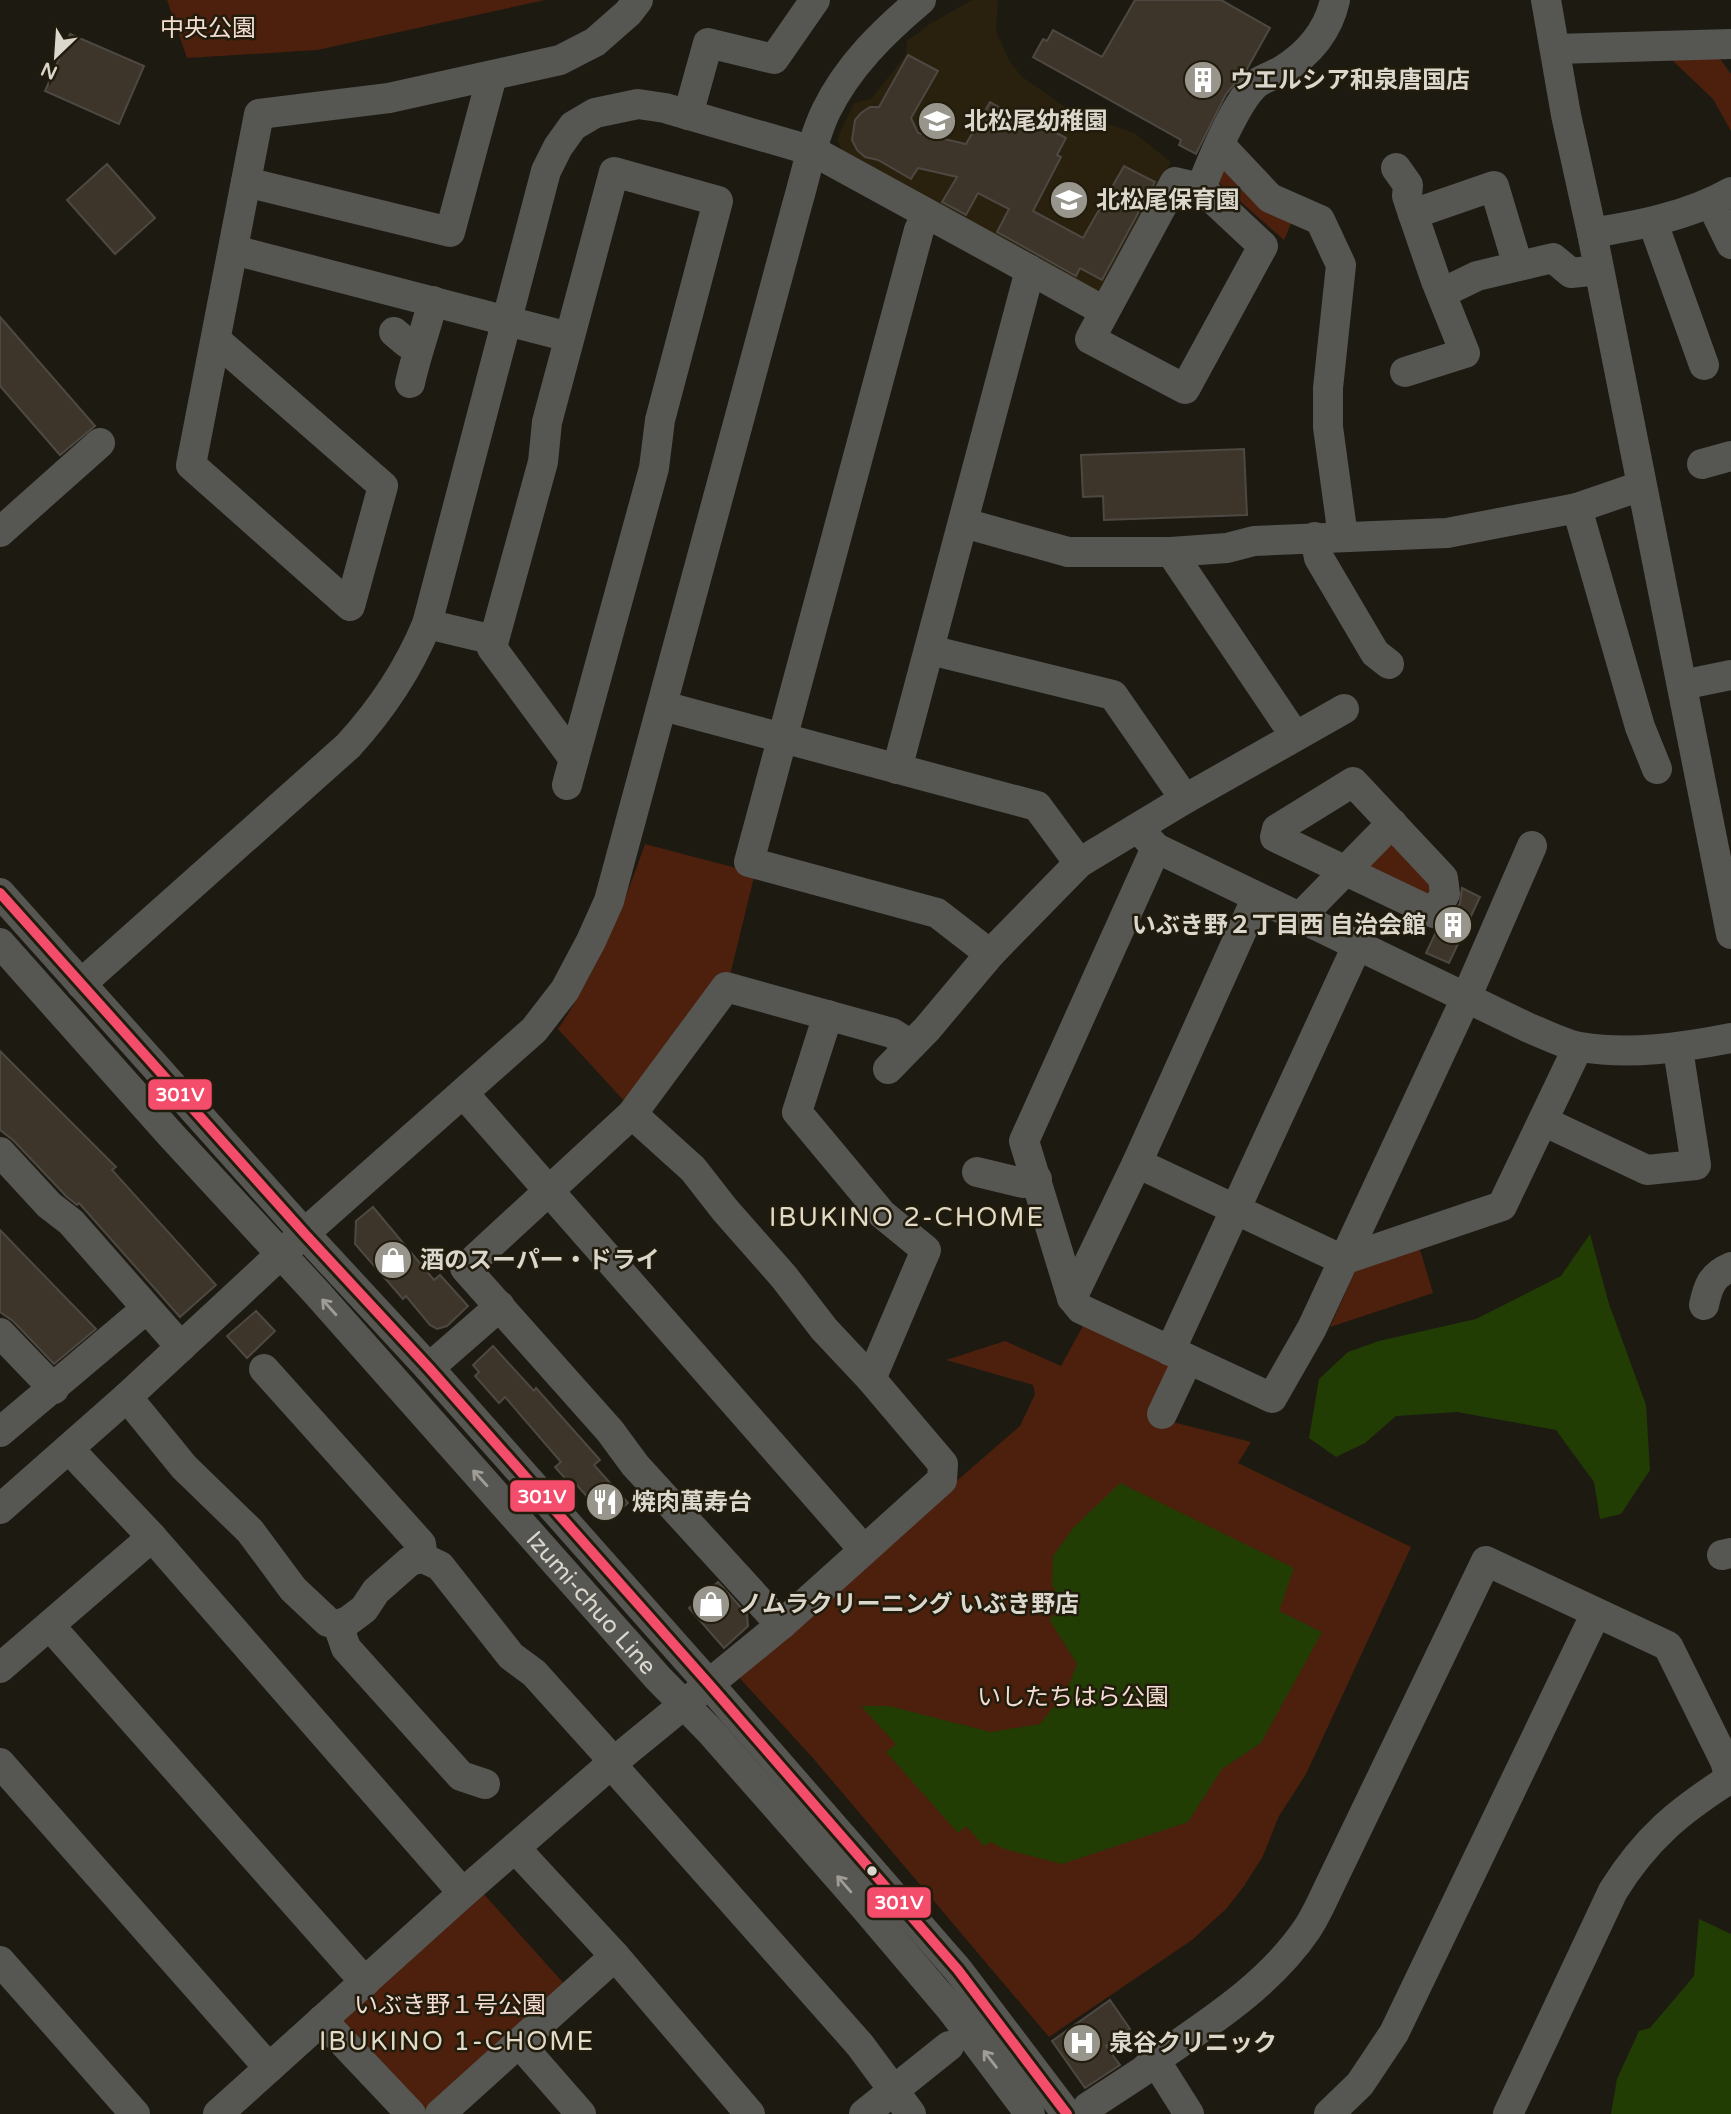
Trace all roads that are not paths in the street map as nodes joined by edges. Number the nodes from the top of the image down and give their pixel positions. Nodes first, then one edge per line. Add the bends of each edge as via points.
1 (638, 0) edge
2 (815, 0) edge
3 (921, 0) edge
4 (1335, 0) edge
5 (1546, 0) edge
6 (1731, 44) edge
7 (1555, 49) junction
8 (492, 76) junction
9 (688, 115) junction
10 (1220, 145) junction
11 (813, 151) junction
12 (1396, 168) dead end
13 (246, 182) junction
14 (1200, 188) junction
15 (1721, 198) edge
16 (927, 214) junction
17 (1413, 214) junction
18 (1653, 223) junction
19 (1592, 233) junction
20 (1731, 244) edge
21 (234, 250) junction
22 (1518, 267) junction
23 (1599, 270) junction
24 (1030, 271) junction
25 (1443, 293) junction
26 (433, 301) junction
27 (1104, 311) junction
28 (508, 321) junction
29 (569, 337) junction
30 (216, 340) junction
31 (1416, 361) dead end
32 (1704, 365) dead end
33 (410, 383) dead end
34 (100, 443) dead end
35 (1641, 486) junction
36 (1577, 508) junction
37 (964, 523) junction
38 (0, 532) edge
39 (1329, 537) junction
40 (1171, 552) junction
41 (427, 624) junction
42 (494, 640) junction
43 (930, 650) junction
44 (1389, 664) dead end
45 (1731, 675) edge
46 (1682, 685) junction
47 (663, 706) junction
48 (1344, 709) dead end
49 (1295, 736) junction
50 (782, 739) junction
51 (897, 769) junction
52 (1657, 769) dead end
53 (1185, 799) junction
54 (1392, 823) junction
55 (1147, 838) junction
56 (1532, 846) dead end
57 (1079, 863) junction
58 (1346, 871) junction
59 (0, 893) edge
60 (1257, 897) junction
61 (1299, 918) junction
62 (1731, 934) edge
63 (0, 943) edge
64 (1357, 947) junction
65 (990, 954) junction
66 (81, 984) junction
67 (1466, 998) junction
68 (828, 1014) junction
69 (1731, 1038) edge
70 (911, 1045) junction
71 (1578, 1047) junction
72 (1678, 1049) junction
73 (888, 1069) dead end
74 (464, 1094) junction
75 (632, 1114) junction
76 (1543, 1121) junction
77 (0, 1152) edge
78 (1136, 1163) junction
79 (977, 1172) dead end
80 (1037, 1179) junction
81 (549, 1192) junction
82 (1235, 1210) junction
83 (305, 1234) junction
84 (281, 1254) junction
85 (1343, 1260) junction
86 (1073, 1298) junction
87 (500, 1306) junction
88 (146, 1309) junction
89 (0, 1334) edge
90 (181, 1348) junction
91 (1179, 1355) junction
92 (429, 1368) junction
93 (264, 1369) dead end
94 (871, 1379) junction
95 (54, 1389) junction
96 (127, 1397) junction
97 (1162, 1414) dead end
98 (0, 1432) edge
99 (69, 1448) junction
100 (0, 1509) edge
101 (152, 1537) junction
102 (864, 1550) junction
103 (423, 1558) junction
104 (1596, 1613) junction
105 (338, 1625) junction
106 (781, 1625) junction
107 (50, 1626) junction
108 (0, 1668) edge
109 (709, 1684) junction
110 (684, 1704) junction
111 (0, 1763) edge
112 (611, 1764) junction
113 (1731, 1778) edge
114 (485, 1784) dead end
115 (515, 1848) junction
116 (463, 1893) junction
117 (615, 1956) junction
118 (0, 1961) edge
119 (365, 1982) junction
120 (322, 2020) junction
121 (519, 2043) junction
122 (949, 2046) dead end
123 (1155, 2060) junction
124 (269, 2068) junction
125 (902, 2102) edge
126 (1077, 2110) edge
127 (135, 2114) edge
128 (218, 2114) edge
129 (411, 2114) edge
130 (440, 2114) edge
131 (581, 2114) edge
132 (750, 2114) edge
133 (863, 2114) edge
134 (1030, 2114) edge
135 (1189, 2114) edge
136 (1329, 2114) edge
137 (1508, 2114) edge

1 - 8 street via 595,42 560,60
2 - 9 street via 774,59 708,43
3 - 11 street via 878,38 850,71 825,113
4 - 10 street via 1315,45 1297,61 1257,83
5 - 7 street
6 - 7 street
7 - 19 street
8 - 13 street via 389,98 259,114
8 - 13 street via 450,232
9 - 11 street
9 - 28 street via 638,104 595,113 573,127 546,171
10 - 14 street
10 - 39 street via 1270,198 1320,220 1341,265 1328,388
11 - 16 street
11 - 47 street
12 - 17 street via 1408,185
13 - 21 street
14 - 27 street via 1175,181
14 - 27 street via 1263,246 1185,389 1090,339
15 - 18 street
15 - 20 street
16 - 24 street
16 - 50 street
17 - 22 street via 1490,175
17 - 25 street
18 - 19 street
18 - 32 street via 1698,319
19 - 23 street
21 - 26 street
21 - 30 street
22 - 23 street via 1553,258 1571,273
22 - 25 street via 1477,276
23 - 35 street
24 - 27 street
24 - 37 street
25 - 31 street via 1469,362
26 - 28 street
26 - 33 street via 426,331 406,339
28 - 29 street
28 - 41 street
29 - 42 street via 547,422 543,462
29 - 42 street via 614,172 718,201 660,419 654,468 570,772 492,648
30 - 30 street via 191,465 350,606 383,486
34 - 38 street
35 - 36 street
35 - 46 street
36 - 39 street via 1447,533
36 - 52 street via 1597,612 1631,730
37 - 40 street via 1068,552
37 - 43 street
39 - 40 street
39 - 44 street via 1319,558 1357,644
40 - 49 street
41 - 42 street
41 - 66 street via 397,684 348,746
43 - 51 street
43 - 53 street via 1113,695
45 - 46 street
46 - 62 street
47 - 50 street
47 - 74 street via 609,901 591,941 565,990 534,1030
48 - 49 street
49 - 53 street
50 - 51 street
50 - 65 street via 749,862 937,914
51 - 57 street via 1037,806
53 - 55 street
54 - 58 street
54 - 58 street via 1443,878 1445,894 1434,913
54 - 58 street via 1353,782 1277,829 1275,837
55 - 57 street
55 - 60 street
55 - 80 street via 1024,1141
56 - 67 street
57 - 65 street
58 - 61 street
59 - 66 street, Izumi-chuo Line
60 - 61 street
60 - 78 street
61 - 64 street
63 - 84 street, Izumi-chuo Line
64 - 67 street
64 - 82 street
65 - 70 street
66 - 83 street, Izumi-chuo Line
67 - 71 street
67 - 85 street
68 - 70 street via 892,1033
68 - 75 street via 726,987
68 - 94 street via 797,1112 881,1214 926,1250
69 - 72 street
70 - 73 street
71 - 72 street
71 - 76 street
72 - 76 street via 1696,1165 1647,1170
74 - 81 street
74 - 83 street
75 - 81 street
75 - 94 street via 693,1170
76 - 85 street via 1502,1206
77 - 88 street via 71,1222
78 - 82 street
78 - 86 street
79 - 80 street via 1023,1183
80 - 86 street
81 - 87 street via 465,1268
81 - 102 street
82 - 85 street
82 - 91 street
83 - 84 street
83 - 92 street, Izumi-chuo Line
84 - 90 street
110 -> 84 street, Izumi-chuo Line
85 - 91 street via 1312,1328 1272,1398
86 - 91 street via 1080,1309
87 - 92 street
87 - 106 street via 635,1465
88 - 90 street
88 - 95 street
89 - 95 street
90 - 96 street
91 - 97 street
92 - 109 street, Izumi-chuo Line
93 - 103 street via 421,1544
94 - 102 street via 943,1464 942,1479
95 - 98 street
96 - 99 street
96 - 105 street via 184,1467 250,1531 293,1589 328,1622
99 - 100 street
99 - 101 street
101 - 107 street
101 - 116 street
102 - 106 street
103 - 105 street via 410,1561 376,1591 364,1609
103 - 112 street via 440,1566 511,1656 543,1683
104 - 113 street via 1668,1646
104 - 123 street via 1486,1561 1307,1929 1276,1967 1231,2007
104 - 136 street via 1394,2033 1360,2084
105 - 114 street via 346,1648 461,1776
106 - 109 street
107 - 108 street
107 - 119 street
109 - 110 street
109 - 126 street, Izumi-chuo Line
110 - 112 street
134 -> 110 street, Izumi-chuo Line via 951,2009
111 - 124 street
112 - 115 street
112 - 125 street via 860,2045
113 - 137 street via 1656,1832 1612,1891
115 - 116 street
115 - 117 street
116 - 119 street
117 - 121 street
117 - 132 street
118 - 127 street
119 - 120 street
120 - 124 street
120 - 129 street
121 - 130 street
121 - 131 street
122 - 125 street
123 - 126 street
123 - 135 street
124 - 128 street
125 - 133 street

